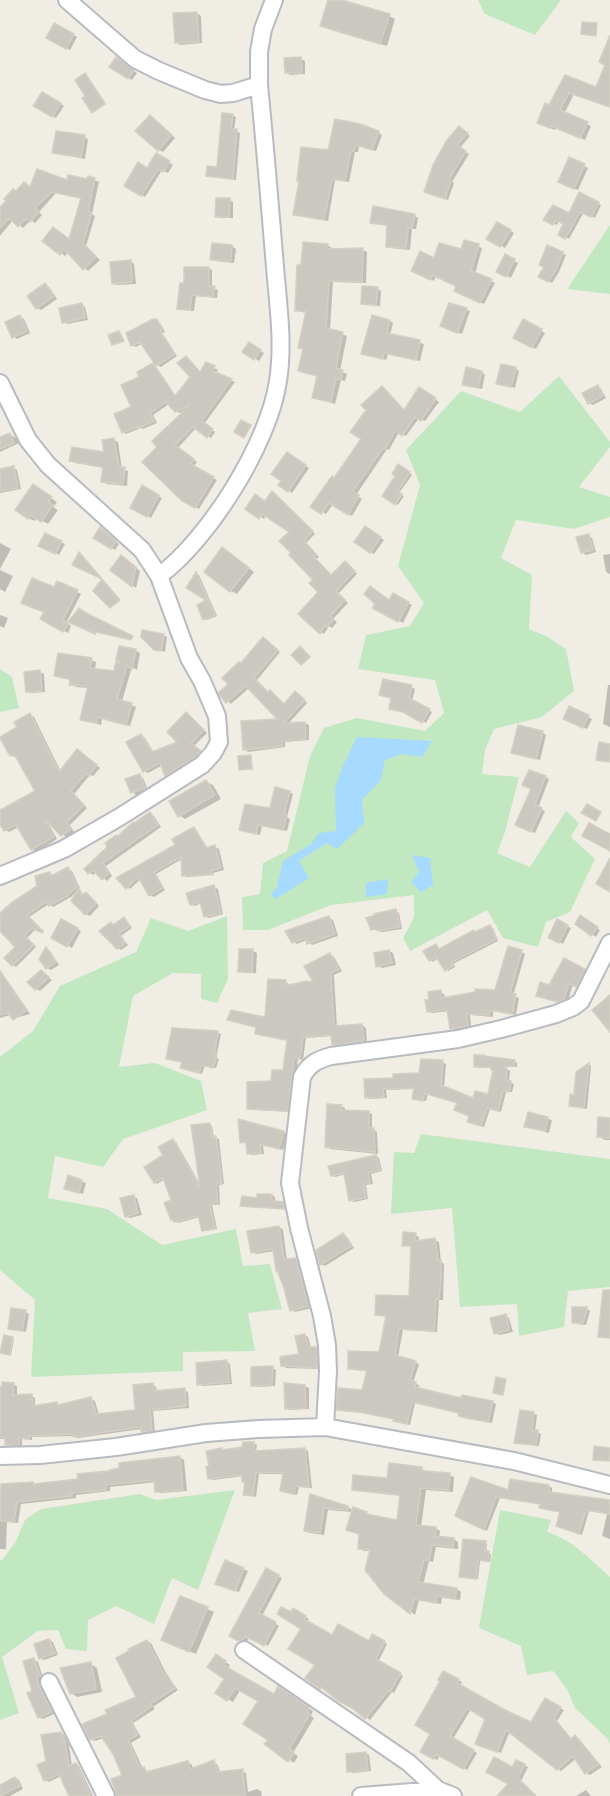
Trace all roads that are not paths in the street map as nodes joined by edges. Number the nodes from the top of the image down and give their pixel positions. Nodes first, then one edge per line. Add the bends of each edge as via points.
1 (67, 0) edge
2 (274, 0) edge
3 (259, 85) junction
4 (0, 383) edge
5 (159, 576) junction
6 (0, 876) edge
7 (610, 943) edge
8 (325, 1427) junction
9 (0, 1456) edge
10 (610, 1485) edge
11 (244, 1650) dead end
12 (49, 1682) dead end
13 (445, 1793) edge
14 (106, 1796) edge
15 (361, 1796) edge

1 - 3 street via 135,59 159,71 221,94
2 - 3 street via 263,29
3 - 5 street via 281,337 278,381 265,428 250,460 205,529 185,554
4 - 5 street via 28,440 48,465 142,550
5 - 6 street via 189,658 217,716 219,742 202,765 118,818 64,849
7 - 8 street via 581,1001 556,1014 458,1039 331,1056 309,1065 302,1077 291,1183 327,1345
8 - 9 street via 206,1433 116,1447
8 - 10 street via 514,1461
11 - 13 street via 409,1763
12 - 14 street
13 - 15 street

